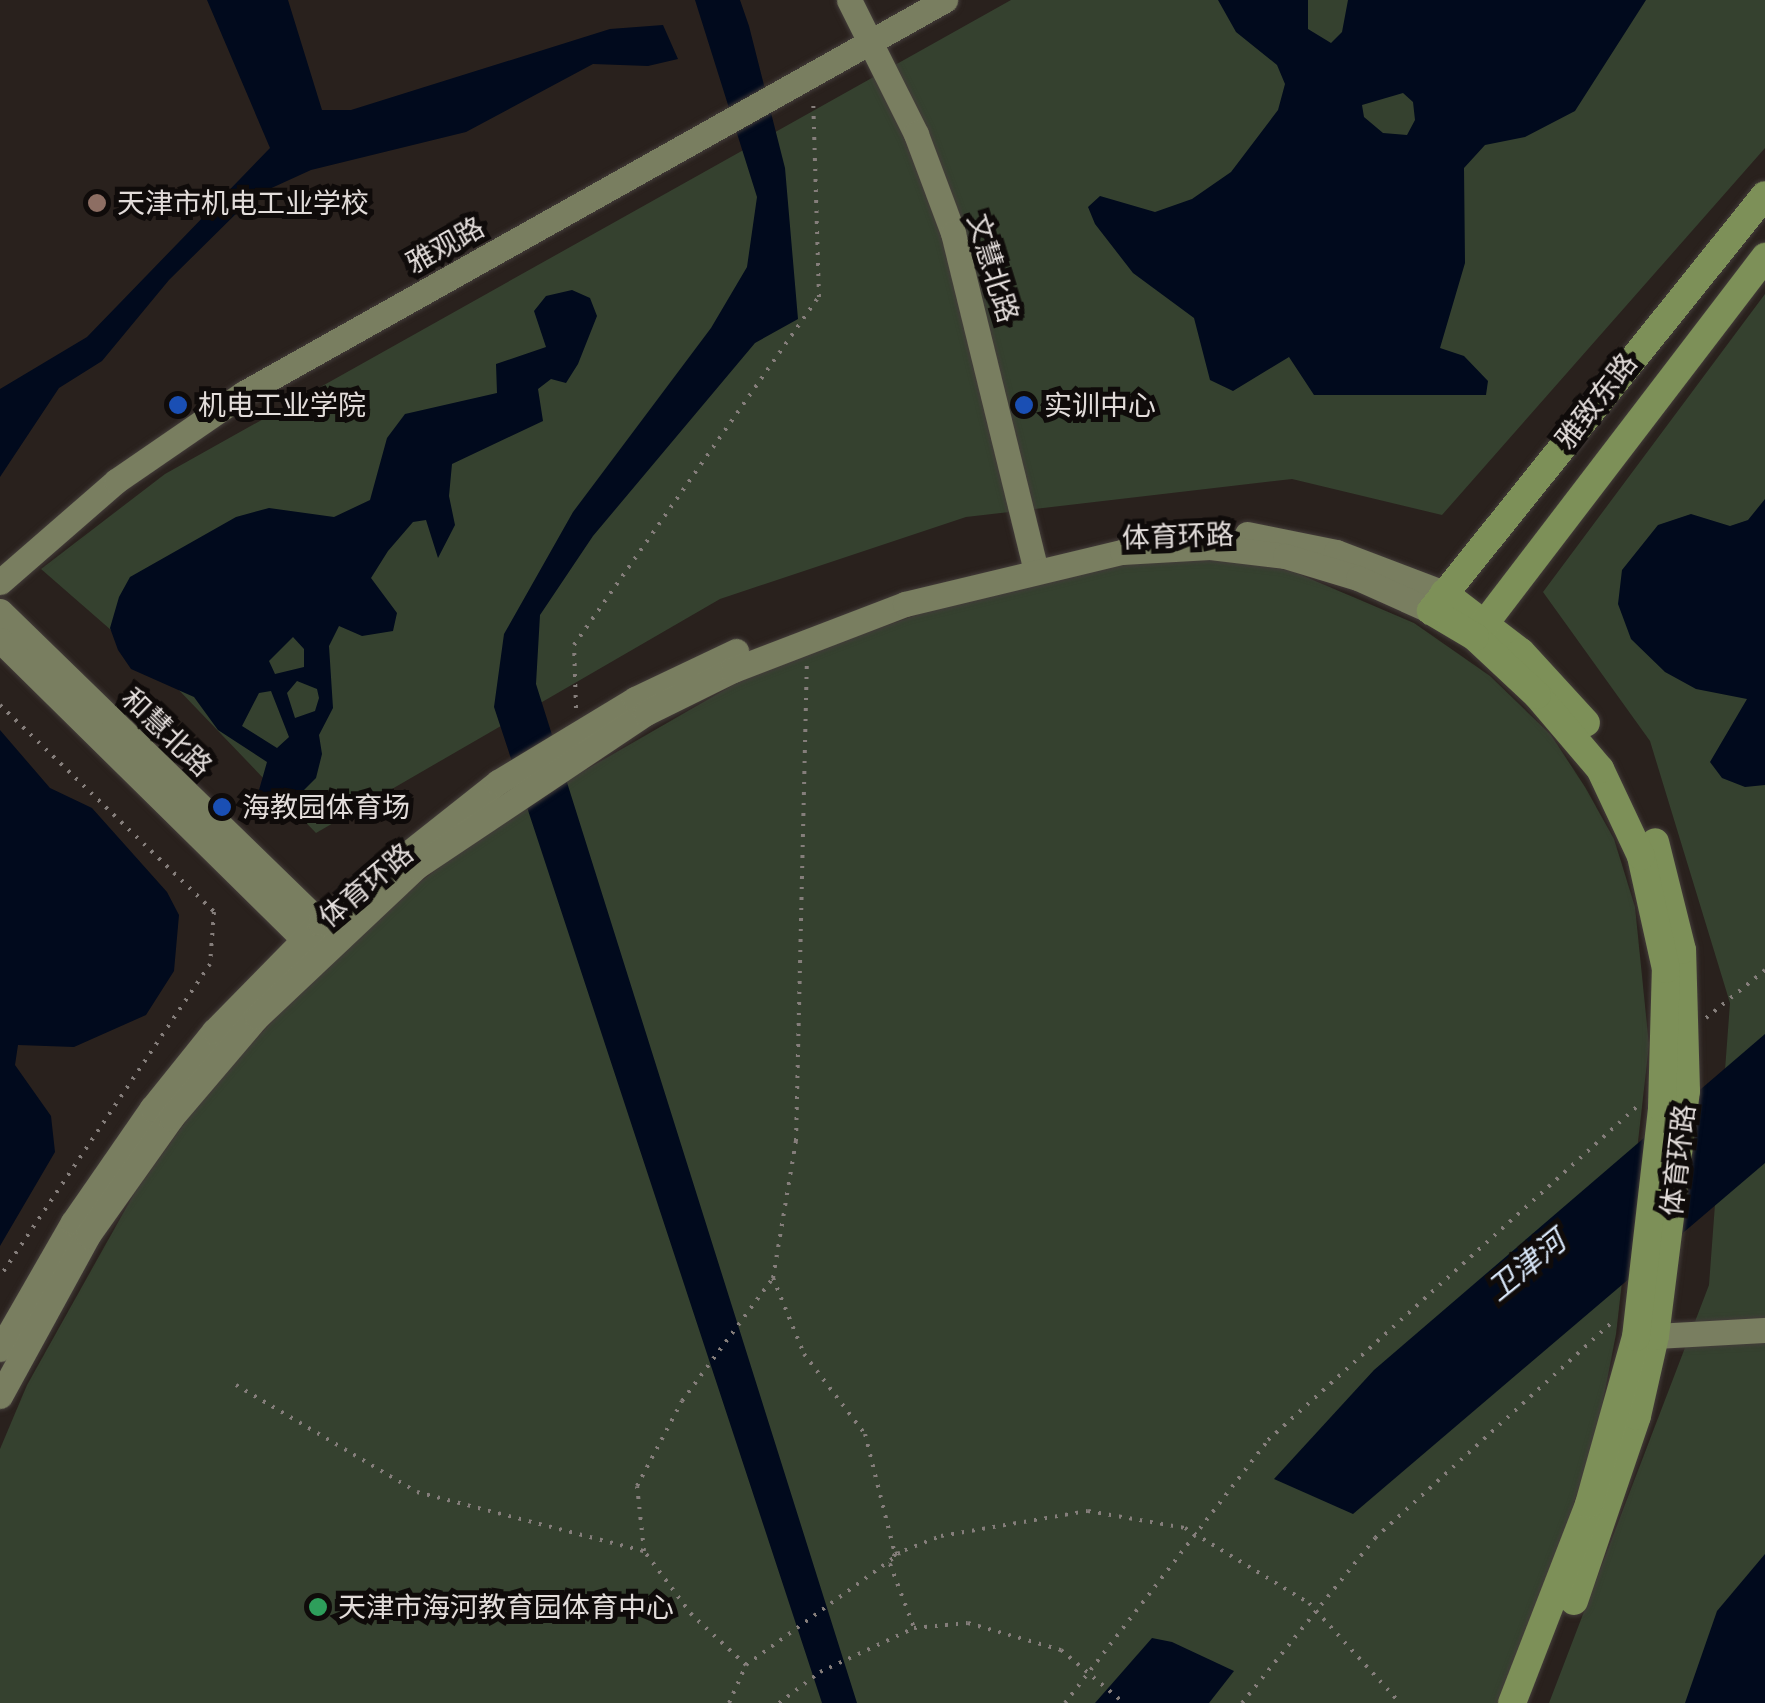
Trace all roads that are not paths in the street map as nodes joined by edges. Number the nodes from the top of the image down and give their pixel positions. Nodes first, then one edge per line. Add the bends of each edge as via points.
1 (849, 0) edge
2 (866, 0) edge
3 (920, 0) edge
4 (945, 0) edge
5 (874, 32) junction
6 (703, 127) junction
7 (1765, 194) edge
8 (1765, 258) edge
9 (1041, 558) junction
10 (0, 564) edge
11 (0, 582) edge
12 (1437, 602) junction
13 (0, 610) edge
14 (1481, 629) junction
15 (0, 640) edge
16 (568, 749) junction
17 (320, 939) junction
18 (1670, 1094) junction
19 (1765, 1330) edge
20 (1634, 1332) junction
21 (0, 1350) edge
22 (0, 1396) edge
23 (1512, 1703) edge
24 (1532, 1703) edge

1 - 5 main road, 文慧北路
2 - 5 main road, 文慧北路
3 - 5 main road, 雅观路
4 - 5 main road, 雅观路
5 - 6 main road, 雅观路
5 - 9 main road, 文慧北路 via 930,128 970,234
6 - 10 main road, 雅观路 via 234,386 107,474
6 - 11 main road, 雅观路 via 206,417 101,493
7 - 12 main road, 雅致东路
8 - 14 main road, 雅致东路
9 - 12 main road, 体育环路 via 1162,531 1252,534 1336,552
9 - 16 main road, 体育环路 via 808,638
9 - 16 main road, 体育环路 via 823,614 680,676
12 - 14 main road, 体育环路
13 - 17 main road, 和慧北路
14 - 18 main road, 体育环路 via 1569,730 1624,812 1666,969
14 - 18 main road, 体育环路 via 1576,709 1634,799 1677,915 1687,1034
15 - 17 main road, 和慧北路
16 - 17 main road, 体育环路 via 502,792
17 - 21 main road, 体育环路 via 214,1032 152,1108 73,1222
17 - 22 main road, 体育环路 via 139,1160 66,1269
18 - 20 main road, 体育环路
18 - 20 main road, 体育环路 via 1666,1261
19 - 20 main road
20 - 23 main road, 体育环路 via 1588,1504
20 - 24 main road, 体育环路 via 1606,1514

